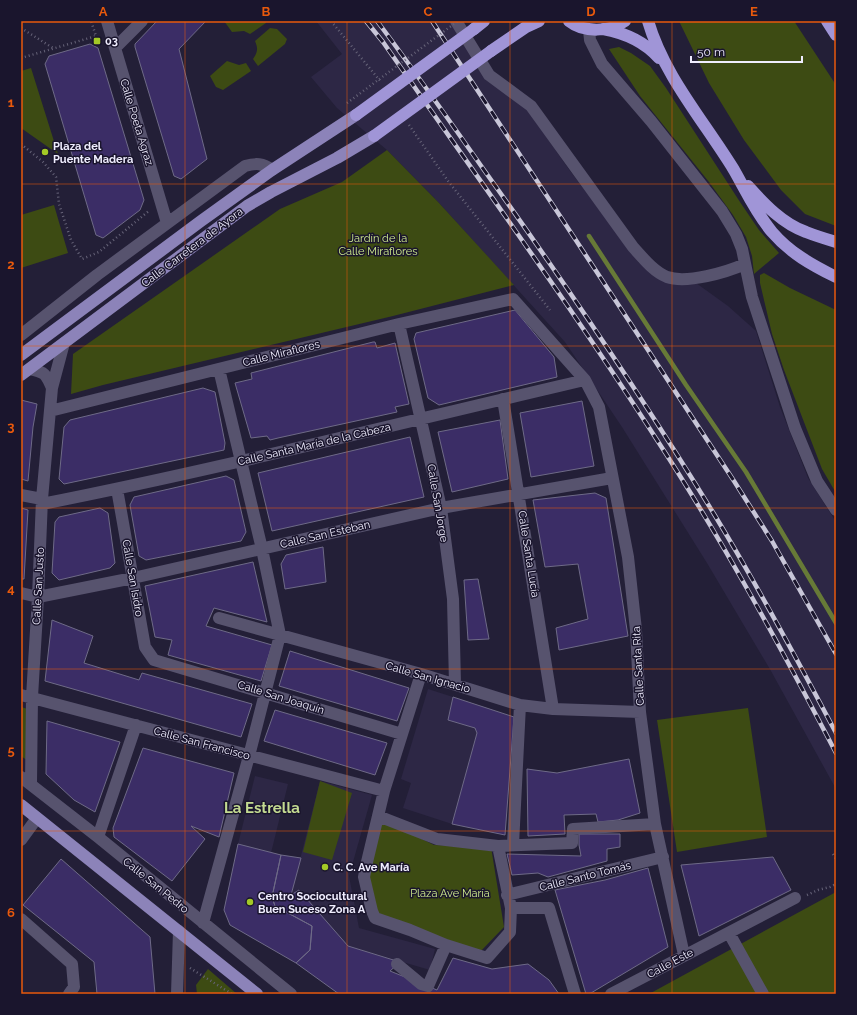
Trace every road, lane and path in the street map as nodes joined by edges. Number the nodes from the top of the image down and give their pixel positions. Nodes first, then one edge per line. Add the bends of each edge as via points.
1 (91, 21) edge
2 (108, 21) edge
3 (142, 21) edge
4 (331, 21) edge
5 (457, 21) edge
6 (484, 21) edge
7 (539, 21) edge
8 (570, 21) edge
9 (625, 21) edge
10 (648, 21) edge
11 (827, 21) edge
12 (21, 28) edge
13 (603, 29) junction
14 (589, 30) junction
15 (836, 35) edge
16 (53, 48) junction
17 (116, 48) junction
18 (21, 58) edge
19 (666, 66) junction
20 (378, 77) dead end
21 (347, 103) dead end
22 (356, 115) joint
23 (415, 134) dead end
24 (374, 136) joint
25 (21, 144) edge
26 (272, 170) junction
27 (734, 170) junction
28 (151, 210) dead end
29 (167, 223) junction
30 (836, 242) edge
31 (745, 264) junction
32 (836, 276) edge
33 (513, 299) joint
34 (550, 310) dead end
35 (400, 324) junction
36 (21, 335) edge
37 (64, 343) junction
38 (21, 355) edge
39 (219, 369) junction
40 (25, 372) edge
41 (585, 380) junction
42 (52, 388) junction
43 (503, 399) junction
44 (50, 411) junction
45 (421, 418) junction
46 (240, 461) junction
47 (612, 478) junction
48 (117, 489) junction
49 (519, 494) junction
50 (21, 495) edge
51 (42, 502) junction
52 (441, 508) junction
53 (836, 510) edge
54 (262, 549) junction
55 (133, 578) junction
56 (21, 593) edge
57 (38, 597) junction
58 (219, 618) dead end
59 (280, 635) junction
60 (159, 662) joint
61 (421, 674) junction
62 (455, 684) junction
63 (266, 693) junction
64 (27, 696) edge
65 (520, 705) junction
66 (553, 709) junction
67 (640, 712) junction
68 (136, 725) junction
69 (402, 734) junction
70 (250, 756) junction
71 (26, 781) edge
72 (384, 790) junction
73 (21, 805) edge
74 (378, 816) junction
75 (37, 818) junction
76 (655, 824) junction
77 (98, 837) junction
78 (21, 840) edge
79 (513, 845) junction
80 (498, 846) junction
81 (833, 854) dead end
82 (662, 857) junction
83 (836, 858) edge
84 (836, 884) edge
85 (507, 895) junction
86 (795, 898) joint
87 (511, 908) junction
88 (21, 919) edge
89 (203, 923) junction
90 (179, 932) junction
91 (729, 934) junction
92 (446, 945) junction
93 (684, 955) junction
94 (397, 964) dead end
95 (69, 994) edge
96 (177, 994) edge
97 (257, 994) edge
98 (291, 994) edge
99 (575, 994) edge
100 (612, 994) edge
101 (763, 994) edge

1 - 16 path via 96,36
2 - 17 street, Calle Poeta Agraz
3 - 17 street
4 - 20 path
5 - 21 path, bridge
5 - 31 street via 489,75 531,106 633,247 657,271 668,277 695,279
6 - 22 highway, bridge
7 - 24 highway, bridge via 491,51
8 - 14 highway
9 - 13 highway
10 - 19 highway
11 - 15 highway
12 - 16 path
13 - 14 highway
13 - 19 highway via 630,36 641,42
14 - 31 street via 590,40 602,64 722,211 736,234
16 - 18 path
17 - 29 street, Calle Poeta Agraz
19 - 27 highway
22 - 26 main road, Calle Carretera de Ayora
23 - 34 path via 448,181
24 - 37 main road, Calle Carretera de Ayora via 247,206
25 - 28 path via 56,177 59,204 71,240 82,258 99,252
26 - 29 street via 265,165 245,166
26 - 38 main road, Calle Carretera de Ayora
27 - 30 highway via 765,205 781,218 805,232
27 - 32 highway via 754,208 772,232 794,254
29 - 36 street
31 - 53 street via 754,305 795,428 817,481
33 - 35 street, Calle Miraflores
33 - 41 street, Calle Santa Rita
35 - 39 street, Calle Miraflores
35 - 45 street, Calle San Jorge
37 - 40 main road, Calle Carretera de Ayora
37 - 42 street, Calle San Justo
39 - 44 street, Calle Miraflores
39 - 46 street
40 - 42 street via 42,372
41 - 43 street, Calle Santa María de la Cabeza
41 - 47 street, Calle Santa Rita via 599,407
42 - 44 street, Calle San Justo
43 - 45 street, Calle Santa María de la Cabeza
43 - 49 street, Calle Santa Lucía
44 - 51 street, Calle San Justo
45 - 46 street, Calle Santa María de la Cabeza
45 - 52 street, Calle San Jorge
46 - 48 street, Calle Santa María de la Cabeza
46 - 54 street
47 - 49 street, Calle San Esteban
47 - 67 street, Calle Santa Rita via 628,557 636,630
48 - 51 street, Calle Santa María de la Cabeza
48 - 55 street, Calle San Isidro
49 - 52 street, Calle San Esteban
49 - 66 street, Calle Santa Lucía
50 - 51 street
51 - 57 street, Calle San Justo
52 - 54 street, Calle San Esteban
52 - 62 street, Calle San Jorge via 453,599
54 - 55 street, Calle San Esteban
54 - 59 street
55 - 57 street, Calle San Esteban
55 - 60 street, Calle San Isidro via 145,647 154,660
56 - 57 street
57 - 64 street, Calle San Justo
58 - 59 street, Calle San Ignacio
59 - 61 street, Calle San Ignacio
59 - 63 street
60 - 63 street, Calle San Joaquín
61 - 62 street, Calle San Ignacio
61 - 69 street
62 - 65 street, Calle San Ignacio
63 - 69 street, Calle San Joaquín
63 - 70 street
64 - 68 street, Calle San Francisco
64 - 71 street, Calle San Justo
65 - 66 street, Calle San Ignacio
65 - 79 street
66 - 67 street, Calle San Ignacio
67 - 76 street, Calle Santa Rita
68 - 70 street, Calle San Francisco
68 - 77 street
69 - 72 street
70 - 72 street, Calle San Francisco
70 - 89 street
71 - 77 street, Calle San Pedro
72 - 74 street
73 - 75 main road, Calle San Pedro
74 - 80 street via 437,839
74 - 92 street via 364,877 372,911 376,918
75 - 78 street
75 - 90 main road, Calle San Pedro
76 - 79 street via 573,829 572,843
76 - 82 street, Calle Santa Rita
77 - 89 street, Calle San Pedro
79 - 80 street
80 - 85 street
81 - 83 path
82 - 85 street, Calle Santo Tomás
82 - 93 street, Calle Santa Rita
84 - 86 path
85 - 87 street
86 - 91 street, Calle Este
87 - 92 street via 510,932 487,958
87 - 99 street via 549,908
88 - 95 street via 72,964 74,987
89 - 98 street, Calle San Pedro
90 - 96 street
90 - 97 main road, Calle San Pedro
91 - 93 street, Calle Este
91 - 101 street
92 - 94 street via 428,986 421,984
93 - 100 street, Calle Este

